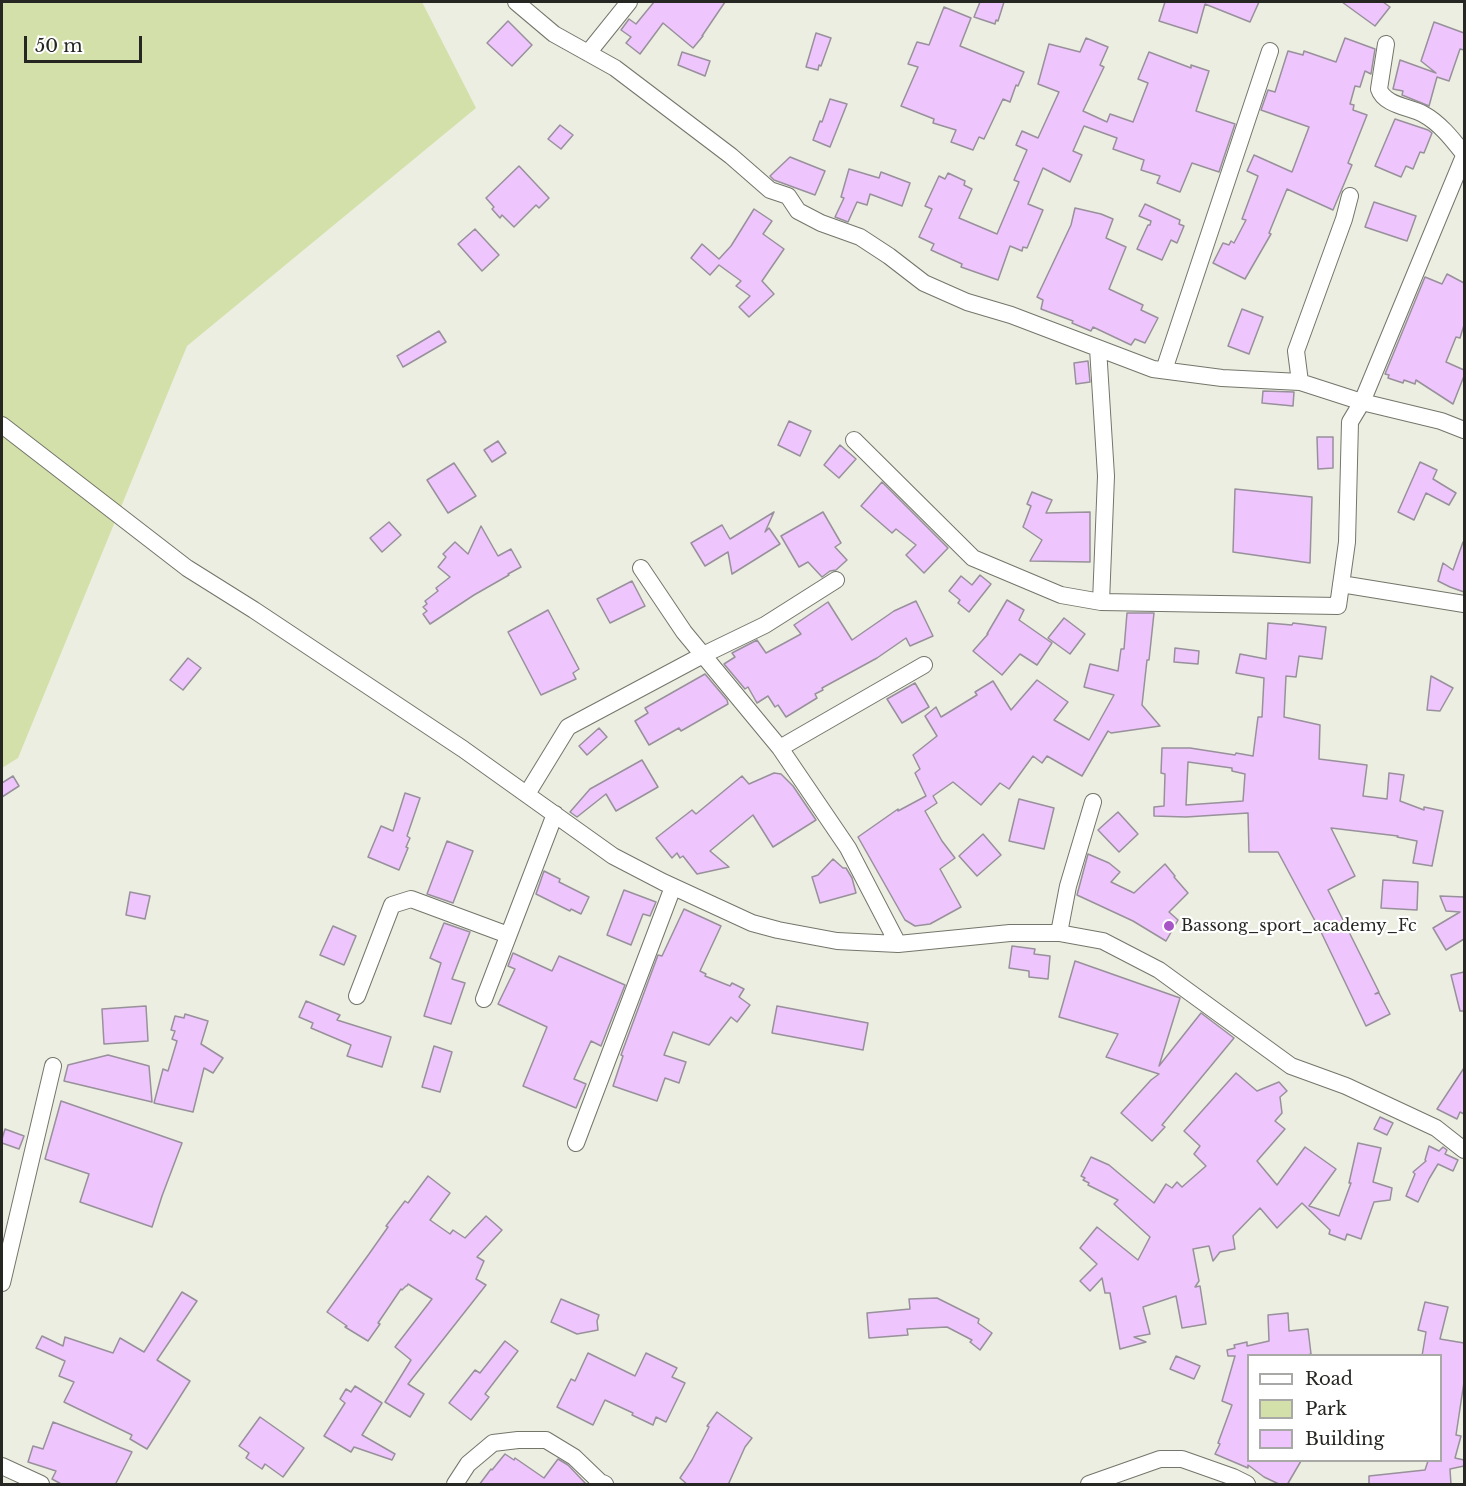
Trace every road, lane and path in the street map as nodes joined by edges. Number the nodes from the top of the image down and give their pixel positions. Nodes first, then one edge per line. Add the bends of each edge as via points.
1 (516, 2) edge
2 (629, 2) edge
3 (1386, 44) dead end
4 (1270, 51) dead end
5 (588, 53) junction
6 (1464, 155) edge
7 (1350, 196) dead end
8 (1098, 348) junction
9 (1164, 370) junction
10 (1300, 382) junction
11 (1362, 402) junction
12 (2, 425) edge
13 (1464, 430) edge
14 (854, 440) dead end
15 (642, 568) dead end
16 (836, 580) dead end
17 (1341, 584) junction
18 (1101, 602) junction
19 (1464, 604) edge
20 (703, 655) junction
21 (924, 665) dead end
22 (780, 748) junction
23 (527, 794) junction
24 (1093, 802) dead end
25 (555, 814) junction
26 (673, 886) junction
27 (1059, 933) junction
28 (508, 936) junction
29 (898, 945) junction
30 (357, 996) dead end
31 (484, 999) dead end
32 (53, 1066) dead end
33 (576, 1143) dead end
34 (1464, 1150) edge
35 (2, 1283) edge
36 (2, 1466) edge
37 (42, 1485) edge
38 (455, 1485) edge
39 (605, 1485) edge
40 (1089, 1485) edge
41 (1247, 1485) edge

1 - 5 street via 554,34
2 - 5 street
3 - 6 street via 1380,93 1430,118
4 - 9 street
5 - 8 street via 615,68 770,190 788,196 798,211 860,237 924,283
6 - 11 street
7 - 10 street via 1296,351
8 - 9 street
8 - 18 street via 1106,476
9 - 10 street
10 - 11 street
11 - 13 street
11 - 17 street via 1350,422 1347,542
12 - 23 street via 187,568
14 - 18 street via 973,558 1061,595
15 - 20 street
16 - 20 street via 765,625
17 - 18 street via 1338,606
17 - 19 street
20 - 22 street
20 - 23 street via 568,727
21 - 22 street
22 - 29 street via 848,848
23 - 25 street
24 - 27 street via 1068,886
25 - 26 street via 613,856
25 - 28 street
26 - 29 street via 752,923 778,930 837,941
26 - 33 street
27 - 29 street via 1010,933
27 - 34 street via 1103,941 1159,970 1292,1066 1436,1128
28 - 30 street via 411,899 392,905
28 - 31 street
32 - 35 street
36 - 37 street
38 - 39 street via 468,1464 493,1443 546,1440 574,1457
40 - 41 street via 1160,1460 1182,1459

